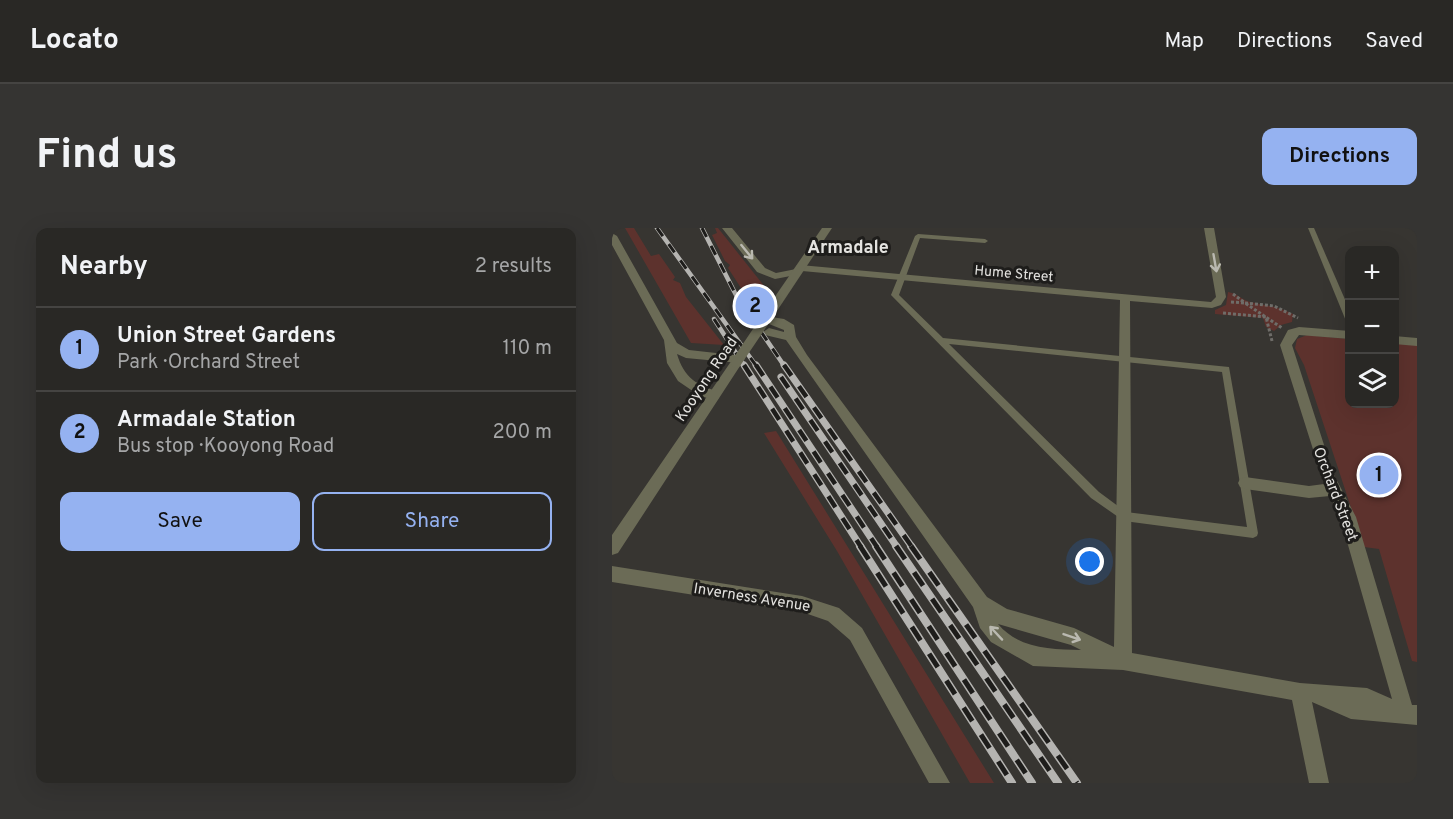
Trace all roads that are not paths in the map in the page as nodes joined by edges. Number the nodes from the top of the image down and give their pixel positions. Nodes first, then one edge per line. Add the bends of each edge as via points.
1 (727, 228) edge
2 (827, 228) edge
3 (1209, 228) edge
4 (1311, 228) edge
5 (612, 236) edge
6 (985, 241) dead end
7 (799, 270) junction
8 (900, 278) junction
9 (1125, 298) junction
10 (1345, 309) edge
11 (766, 325) junction
12 (1345, 334) edge
13 (1399, 340) edge
14 (944, 341) junction
15 (669, 342) junction
16 (1417, 342) edge
17 (1124, 358) junction
18 (736, 360) junction
19 (715, 395) junction
20 (1245, 483) junction
21 (1334, 489) junction
22 (1124, 516) junction
23 (612, 548) edge
24 (612, 574) edge
25 (981, 603) junction
26 (1124, 661) junction
27 (1309, 693) junction
28 (1405, 713) edge
29 (940, 783) edge
30 (1319, 783) edge

1 -> 7 street, Hume Street via 761,270 775,276
2 - 7 street, Kooyong Road
3 -> 9 street, Hume Street via 1226,297 1205,305
4 - 10 lane
5 - 15 street
6 - 8 lane via 918,236
7 - 8 street, Hume Street
7 - 11 street, Kooyong Road
8 - 9 street, Hume Street
8 - 14 lane via 895,295
9 - 17 street
11 - 18 street, Kooyong Road, bridge
11 - 25 street via 790,337
12 - 21 street, Orchard Street via 1307,330 1292,333 1286,345
13 - 16 street
14 - 17 lane
14 - 22 lane via 1095,495
15 - 18 street via 686,354
15 - 19 street via 671,358 687,386
17 - 20 lane via 1226,369
17 - 22 street
18 - 19 street, Kooyong Road
19 - 23 street, Kooyong Road
20 - 21 street via 1309,492
20 - 22 lane via 1253,533
21 - 28 street, Orchard Street via 1348,517
22 - 26 street
24 - 29 street, Inverness Avenue via 802,604 833,614 856,634
25 -> 26 street via 1003,617 1074,637
26 -> 25 street via 1043,659 1024,654 997,636 986,622
26 - 27 street
27 - 28 street via 1351,709
27 - 30 street

